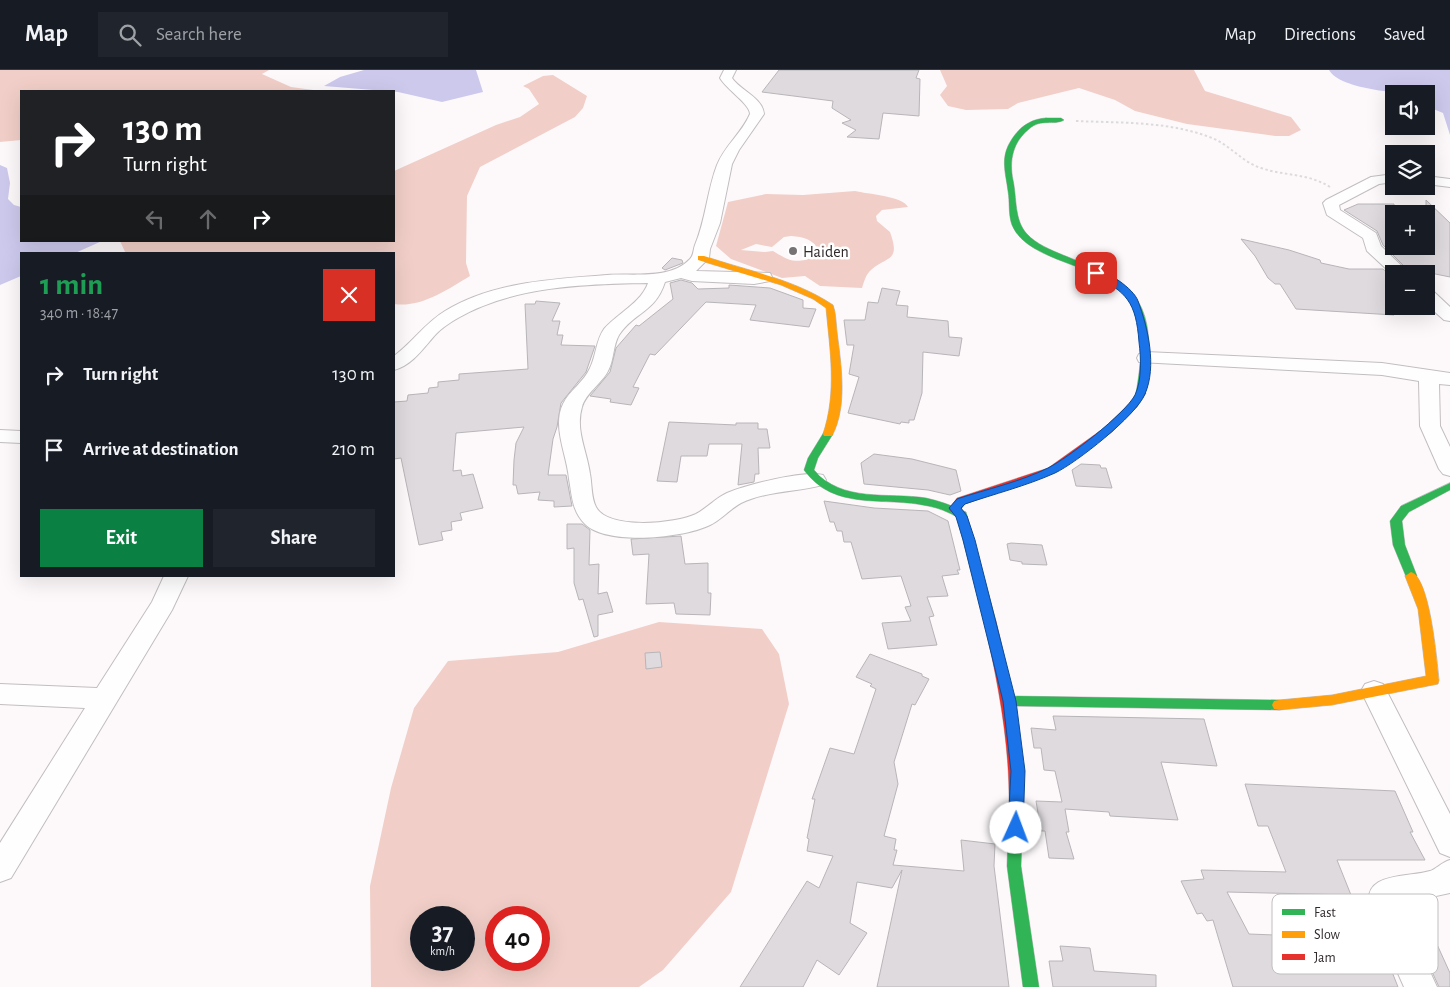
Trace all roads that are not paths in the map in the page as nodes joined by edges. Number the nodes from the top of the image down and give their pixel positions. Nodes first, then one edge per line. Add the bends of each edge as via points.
1 (730, 70) edge
2 (1061, 120) road end
3 (1385, 179) edge
4 (1435, 181) edge
5 (1450, 183) edge
6 (701, 258) junction
7 (1392, 265) edge
8 (684, 272) junction
9 (764, 277) junction
10 (658, 278) junction
11 (1435, 302) edge
12 (1450, 316) edge
13 (1146, 358) junction
14 (395, 363) edge
15 (1429, 377) junction
16 (1450, 379) edge
17 (0, 436) edge
18 (20, 437) edge
19 (1450, 468) edge
20 (815, 480) junction
21 (1450, 486) edge
22 (955, 508) junction
23 (176, 577) edge
24 (1374, 691) junction
25 (0, 694) edge
26 (104, 699) junction
27 (1009, 701) junction
28 (1450, 844) edge
29 (0, 869) edge
30 (1450, 873) edge
31 (1388, 894) edge
32 (1415, 974) edge
33 (1030, 987) edge
34 (1421, 987) edge

1 - 6 street via 726,78 754,104 757,114 719,175 717,201
2 - 13 street via 1031,122 1015,140 1006,164 1016,225 1025,239 1102,275 1120,285 1132,297 1143,328
3 - 7 street via 1376,180 1331,203 1332,212 1370,236 1372,248
4 - 5 street
6 - 8 street
6 - 9 street
8 - 9 street via 692,276
8 - 10 street
9 - 20 street via 822,299 830,307 837,399 829,431 812,457 809,470
10 - 14 street via 628,277 548,285 498,295 462,310 432,328 411,352
10 - 20 street via 652,296 610,334 599,370 572,405 569,429 584,507 594,520 608,527 632,530 668,528 702,520 734,498 785,484
11 - 12 street
13 - 15 street via 1382,369
13 - 22 street via 1141,392 1134,405 1108,430 1052,470 961,501
15 - 16 street
15 - 19 street via 1430,426
17 - 18 street
20 - 22 street via 832,489 856,495 940,503
21 - 24 street via 1406,509 1396,521 1399,545 1424,609 1433,680
22 - 27 street via 962,516 969,540
23 - 26 street via 163,604
24 - 27 street via 1332,700 1275,705
24 - 28 street
25 - 26 street
26 - 29 street
27 - 33 street via 1018,771 1014,866
30 - 31 street via 1441,883
32 - 34 street

